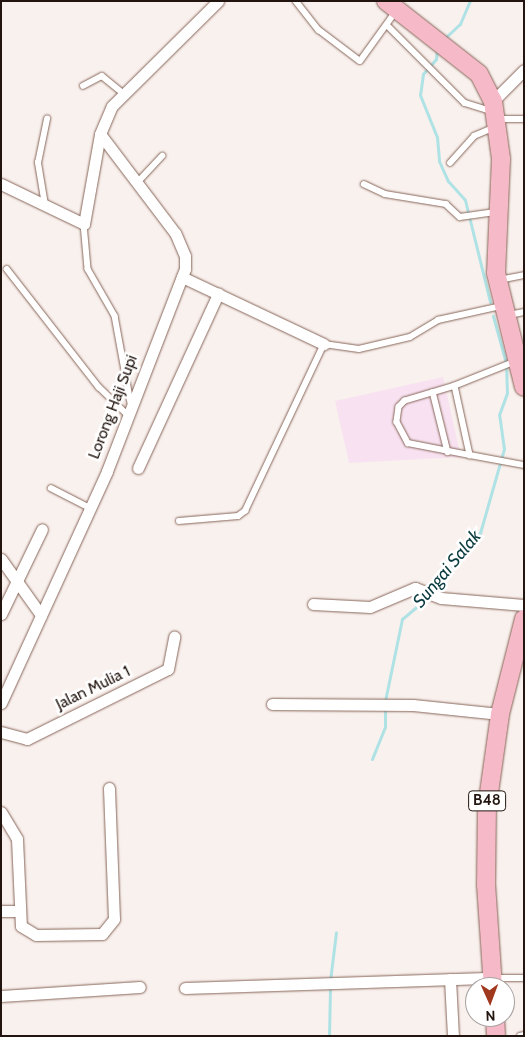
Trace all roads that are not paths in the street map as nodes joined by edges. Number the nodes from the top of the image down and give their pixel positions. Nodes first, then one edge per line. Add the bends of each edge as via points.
1 (218, 1) edge
2 (296, 1) edge
3 (392, 5) edge
4 (387, 25) junction
5 (524, 70) edge
6 (83, 86) dead end
7 (123, 93) junction
8 (497, 115) junction
9 (47, 119) dead end
10 (524, 120) edge
11 (100, 134) junction
12 (162, 156) dead end
13 (450, 162) dead end
14 (1, 184) edge
15 (135, 184) junction
16 (364, 184) dead end
17 (45, 205) junction
18 (499, 212) junction
19 (84, 224) junction
20 (7, 269) dead end
21 (524, 275) edge
22 (182, 277) junction
23 (497, 280) junction
24 (218, 294) junction
25 (504, 311) junction
26 (524, 312) edge
27 (324, 344) junction
28 (515, 362) junction
29 (455, 386) junction
30 (524, 387) edge
31 (433, 392) junction
32 (131, 403) junction
33 (128, 415) junction
34 (448, 452) junction
35 (470, 455) junction
36 (524, 465) edge
37 (138, 468) dead end
38 (51, 488) dead end
39 (90, 508) junction
40 (179, 521) dead end
41 (42, 529) dead end
42 (1, 559) edge
43 (17, 581) junction
44 (313, 604) dead end
45 (524, 605) edge
46 (1, 614) edge
47 (41, 615) junction
48 (524, 619) edge
49 (174, 637) dead end
50 (1, 703) edge
51 (272, 704) dead end
52 (500, 714) junction
53 (1, 732) edge
54 (109, 788) dead end
55 (1, 812) edge
56 (1, 911) edge
57 (19, 911) junction
58 (493, 977) edge
59 (450, 980) junction
60 (465, 981) edge
61 (140, 987) dead end
62 (185, 988) dead end
63 (1, 996) edge
64 (453, 1036) edge

1 - 7 street
2 - 4 lane via 319,30 360,61
3 - 4 lane
3 - 8 main road via 479,74
4 - 8 lane via 464,103
5 - 8 street
6 - 7 lane via 102,76
7 - 11 street
8 - 10 lane
8 - 13 lane
8 - 18 main road
9 - 17 lane via 38,163
11 - 15 street, Lorong Haji Supi
11 - 19 street
12 - 15 lane
14 - 17 street
15 - 22 street, Lorong Haji Supi via 182,245
16 - 18 lane via 385,194 446,204 460,217 475,212
17 - 19 street
18 - 23 main road
19 - 32 lane via 88,269 115,316
20 - 33 lane via 99,387
21 - 23 lane
22 - 24 street
22 - 32 street, Lorong Haji Supi
23 - 25 main road
24 - 27 street
24 - 37 street
25 - 26 lane
25 - 27 lane via 438,320 410,337 359,349
25 - 28 main road
27 - 40 lane via 245,510 238,516
28 - 29 lane
28 - 30 main road
29 - 31 lane
29 - 35 lane
31 - 34 lane
31 - 34 lane via 405,401 399,407 397,422 408,442
32 - 33 street, Lorong Haji Supi
33 - 39 street, Lorong Haji Supi
34 - 35 lane
35 - 36 lane
38 - 39 lane
39 - 47 street, Lorong Haji Supi
41 - 43 street
42 - 43 street
43 - 46 street
43 - 47 street
44 - 45 street via 370,607 406,589 429,595
47 - 50 street, Lorong Haji Supi
48 - 52 main road, B48
49 - 53 street, Jalan Mulia 1 via 168,669 27,739
51 - 52 street via 391,705
52 - 58 main road, B48 via 487,806 486,885
54 - 57 street via 114,919 110,928 102,934 36,934 21,926
55 - 57 street via 17,840
56 - 57 street
59 - 60 street
59 - 62 street
59 - 64 street
61 - 63 street

